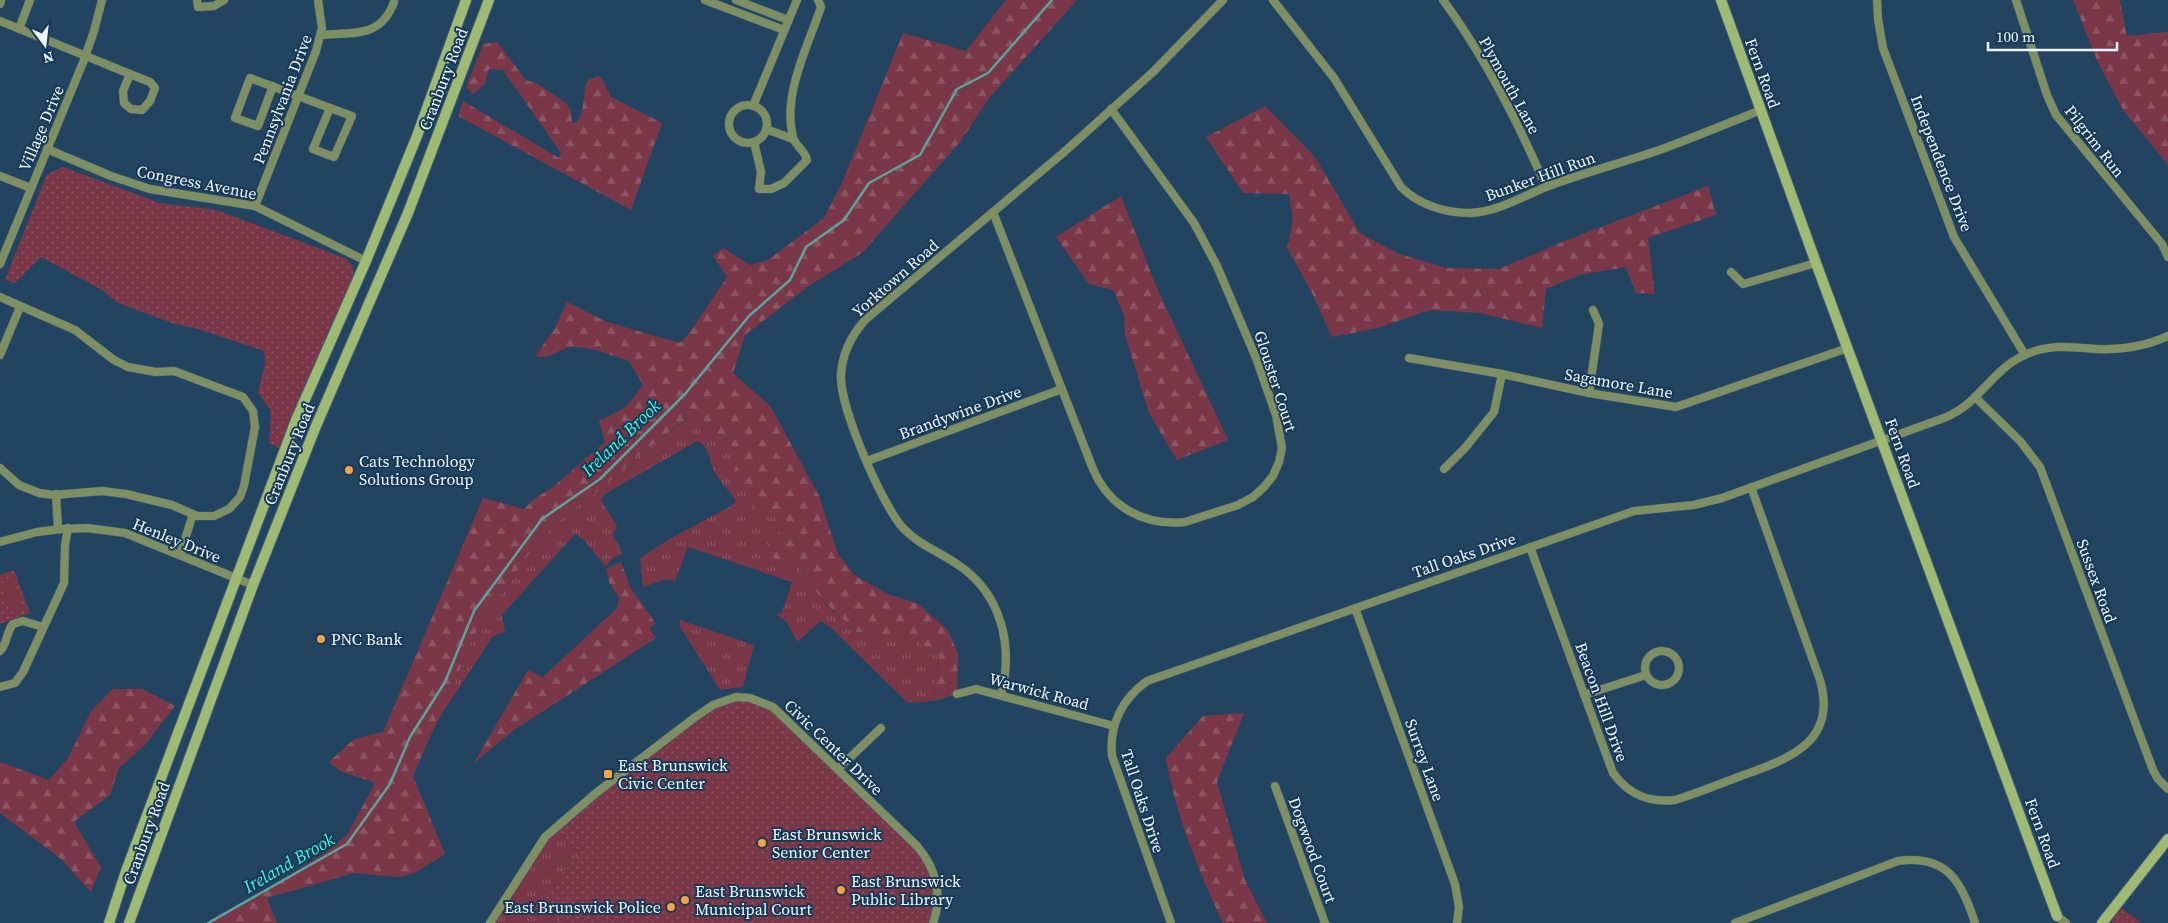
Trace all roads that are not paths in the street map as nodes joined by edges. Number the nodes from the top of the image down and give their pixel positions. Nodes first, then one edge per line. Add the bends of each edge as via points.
1 (2, 0) edge
2 (30, 0) edge
3 (102, 0) edge
4 (224, 0) edge
5 (318, 0) edge
6 (466, 0) edge
7 (489, 0) edge
8 (705, 0) edge
9 (736, 0) edge
10 (797, 0) edge
11 (818, 0) edge
12 (1224, 0) edge
13 (1273, 0) edge
14 (1443, 0) edge
15 (1721, 0) edge
16 (1877, 0) edge
17 (2016, 0) edge
18 (393, 1) edge
19 (0, 4) edge
20 (198, 4) edge
21 (788, 20) junction
22 (0, 21) edge
23 (19, 29) junction
24 (784, 30) junction
25 (321, 34) junction
26 (86, 56) junction
27 (130, 74) junction
28 (273, 86) junction
29 (300, 96) junction
30 (753, 106) junction
31 (330, 108) junction
32 (1111, 110) junction
33 (1761, 110) junction
34 (766, 130) junction
35 (793, 139) junction
36 (754, 142) junction
37 (46, 149) junction
38 (0, 176) edge
39 (1546, 187) junction
40 (31, 188) junction
41 (255, 206) junction
42 (992, 212) junction
43 (2168, 257) edge
44 (366, 261) junction
45 (1816, 263) junction
46 (0, 264) edge
47 (1731, 272) dead end
48 (0, 297) edge
49 (20, 307) junction
50 (1593, 310) dead end
51 (2168, 336) edge
52 (1848, 348) junction
53 (0, 355) edge
54 (2025, 355) junction
55 (1409, 358) dead end
56 (1502, 374) junction
57 (1062, 389) junction
58 (1589, 393) junction
59 (1976, 398) junction
60 (1882, 441) junction
61 (867, 460) junction
62 (0, 468) edge
63 (1444, 469) dead end
64 (1752, 487) junction
65 (56, 494) junction
66 (194, 514) junction
67 (68, 528) junction
68 (58, 529) junction
69 (0, 542) edge
70 (1530, 547) junction
71 (180, 555) junction
72 (235, 578) junction
73 (253, 585) junction
74 (1355, 608) junction
75 (43, 627) junction
76 (0, 651) edge
77 (1646, 675) junction
78 (0, 687) edge
79 (957, 694) dead end
80 (1001, 694) junction
81 (1584, 695) junction
82 (1114, 726) junction
83 (881, 728) dead end
84 (838, 769) junction
85 (1275, 786) dead end
86 (2168, 789) edge
87 (2168, 838) edge
88 (2058, 919) edge
89 (109, 923) edge
90 (128, 923) edge
91 (490, 923) edge
92 (933, 923) edge
93 (1171, 923) edge
94 (1325, 923) edge
95 (1457, 923) edge
96 (1735, 923) edge
97 (1975, 923) edge
98 (2066, 923) edge
99 (2102, 923) edge

1 - 19 street
2 - 23 street
3 - 26 street, Village Drive
4 - 20 street via 214,6
5 - 25 street, Pennsylvania Drive
6 - 44 main road, Cranbury Road via 417,136
7 - 73 main road, Cranbury Road via 408,213 314,430
8 - 24 street
9 - 21 street
10 - 21 street
11 - 35 street via 821,7 790,96
12 - 32 street, Yorktown Road
13 - 39 street, Bunker Hill Run via 1334,78 1401,187 1410,195 1424,204 1444,210 1472,213 1488,211
14 - 39 street, Plymouth Lane via 1500,92 1528,144
15 - 33 main road, Fern Road
16 - 54 street, Independence Drive via 1884,48 1954,237
17 - 43 street, Pilgrim Run via 2046,95 2056,115 2162,244
18 - 25 street via 385,20 374,28 361,32
21 - 24 street
22 - 23 street
23 - 26 street
24 - 30 street
25 - 29 street, Pennsylvania Drive
26 - 27 street
26 - 37 street, Village Drive
27 - 27 street via 150,82 155,88 142,110 130,109 124,103 123,91
28 - 28 street via 250,78 235,118 258,126
28 - 29 street
29 - 31 street
29 - 41 street, Pennsylvania Drive
30 - 34 street via 763,112
30 - 36 street via 734,110 728,121 736,139
31 - 31 street via 352,116 334,157 313,149
32 - 42 street, Yorktown Road
32 - 57 street, Glouster Court via 1194,223 1217,266 1240,316 1276,415 1282,448 1279,462 1264,488 1238,505 1185,522 1168,523 1142,518 1118,504 1101,484
33 - 39 street, Bunker Hill Run via 1665,148
33 - 45 main road, Fern Road
34 - 35 street
34 - 36 street
35 - 36 street via 807,160 784,183 771,189 759,188 761,172
37 - 40 street, Village Drive
37 - 41 street, Congress Avenue via 150,189
38 - 40 street
40 - 46 street, Village Drive
41 - 44 street, Congress Avenue
42 - 57 street, Glouster Court
42 - 61 street, Yorktown Road via 871,314 850,342 842,368 842,394
44 - 72 main road, Cranbury Road via 296,420
45 - 47 street via 1743,284
45 - 52 main road, Fern Road
48 - 49 street
49 - 53 street
49 - 66 street via 75,330 128,367 156,372 174,371 247,400 255,427 240,497 222,514 206,517
50 - 58 street via 1599,324
51 - 54 street via 2130,348 2057,347
52 - 58 street, Sagamore Lane via 1685,406
52 - 60 main road, Fern Road
54 - 59 street, Tall Oaks Drive via 1997,372
55 - 56 street, Sagamore Lane
56 - 58 street, Sagamore Lane
56 - 63 street via 1494,412
57 - 61 street, Brandywine Drive
59 - 60 street, Tall Oaks Drive via 1953,415
59 - 86 street, Sussex Road via 2020,441 2040,466 2152,770
60 - 64 street, Tall Oaks Drive
60 - 88 main road, Fern Road
61 - 80 street, Yorktown Road via 883,498 904,529 923,545 966,571 990,598 1006,642 1007,665
62 - 65 street via 26,488
64 - 70 street, Tall Oaks Drive via 1694,505 1634,511
64 - 81 street, Beacon Hill Drive via 1822,686 1822,714 1811,739 1784,760 1684,797 1657,801 1646,799 1630,791 1613,773
65 - 66 street via 126,494 149,498
65 - 68 street
66 - 71 street
67 - 68 street, Henley Drive
67 - 71 street, Henley Drive via 125,533
67 - 75 street via 64,583
68 - 69 street, Henley Drive
70 - 74 street, Tall Oaks Drive
70 - 81 street, Beacon Hill Drive
71 - 72 street, Henley Drive
72 - 73 street, Henley Drive
72 - 89 main road, Cranbury Road
73 - 90 main road, Cranbury Road
74 - 82 street, Tall Oaks Drive via 1154,678 1129,697
74 - 95 street, Surrey Lane via 1455,884 1459,907
75 - 76 street via 23,621 13,624
75 - 78 street via 18,679
77 - 77 street via 1652,683 1668,684 1676,678 1678,662 1671,653 1655,652 1647,658
77 - 81 street
79 - 80 street, Warwick Road via 976,689
80 - 82 street, Warwick Road
82 - 93 street, Tall Oaks Drive via 1114,764
83 - 84 street
84 - 91 street, Civic Center Drive via 773,707 750,698 726,699 694,718 596,793 545,837
84 - 92 street, Civic Center Drive via 926,858 937,887 938,902
85 - 94 street, Dogwood Court
87 - 99 main road
88 - 98 street, Fern Road
96 - 97 street via 1913,858 1926,860 1953,876 1961,886

